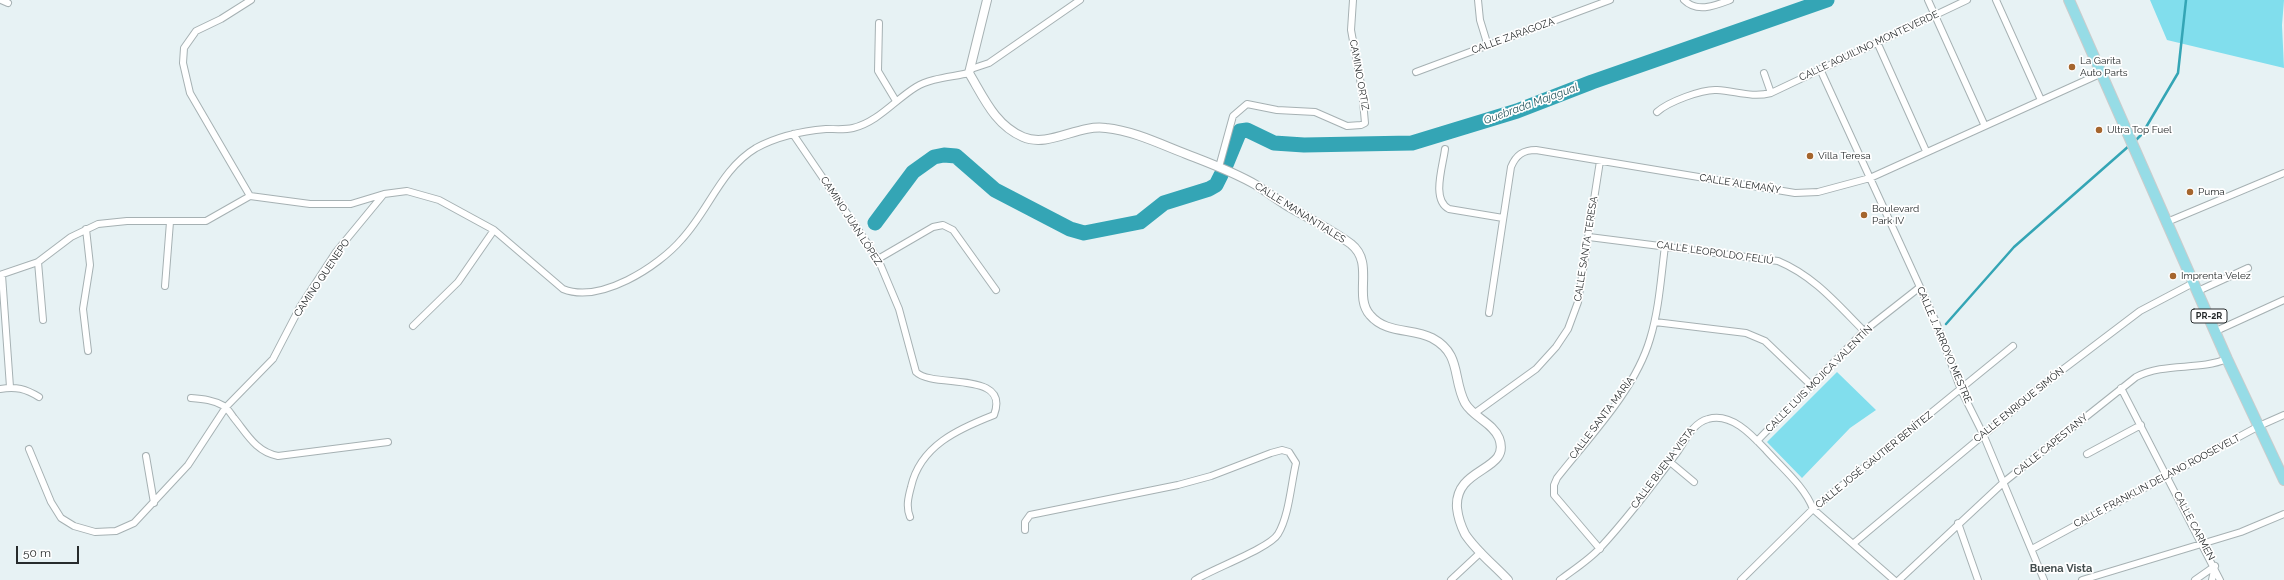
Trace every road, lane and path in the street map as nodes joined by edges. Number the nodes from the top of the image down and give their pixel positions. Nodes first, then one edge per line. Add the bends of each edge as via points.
1 (1, 0) edge
2 (251, 0) edge
3 (987, 0) edge
4 (1080, 0) edge
5 (1352, 0) edge
6 (1478, 0) edge
7 (1610, 0) edge
8 (1684, 0) edge
9 (1730, 0) edge
10 (1928, 0) edge
11 (1967, 0) edge
12 (1996, 0) edge
13 (2068, 0) edge
14 (8, 3) dead end
15 (1935, 15) junction
16 (879, 23) dead end
17 (1877, 42) junction
18 (1488, 46) junction
19 (1820, 69) junction
20 (970, 71) junction
21 (1416, 72) dead end
22 (1764, 73) dead end
23 (2102, 73) junction
24 (1771, 93) junction
25 (2041, 100) junction
26 (896, 101) junction
27 (1657, 112) dead end
28 (1984, 124) junction
29 (793, 134) junction
30 (1445, 149) dead end
31 (1926, 151) junction
32 (1600, 161) junction
33 (1219, 167) junction
34 (2284, 173) edge
35 (1870, 178) junction
36 (384, 194) junction
37 (250, 196) junction
38 (1503, 218) junction
39 (170, 222) junction
40 (2167, 222) junction
41 (86, 229) junction
42 (494, 230) junction
43 (1589, 237) junction
44 (1665, 246) junction
45 (878, 259) junction
46 (38, 262) junction
47 (2248, 268) dead end
48 (1, 275) edge
49 (165, 286) dead end
50 (2196, 286) junction
51 (1920, 288) junction
52 (996, 290) dead end
53 (2284, 300) edge
54 (1489, 313) dead end
55 (43, 320) dead end
56 (1655, 322) junction
57 (413, 326) dead end
58 (1864, 331) junction
59 (2216, 332) junction
60 (2013, 346) dead end
61 (88, 351) dead end
62 (2227, 359) junction
63 (1812, 386) junction
64 (10, 387) junction
65 (2121, 388) junction
66 (0, 389) edge
67 (1961, 390) junction
68 (39, 397) dead end
69 (191, 398) dead end
70 (226, 407) junction
71 (1475, 413) junction
72 (2284, 415) edge
73 (2141, 425) junction
74 (2259, 426) junction
75 (1983, 434) junction
76 (1758, 441) junction
77 (388, 442) dead end
78 (29, 449) dead end
79 (2087, 454) dead end
80 (146, 456) dead end
81 (1670, 462) junction
82 (2167, 475) junction
83 (2284, 480) edge
84 (1694, 482) dead end
85 (2004, 482) junction
86 (154, 503) junction
87 (1813, 509) junction
88 (2284, 514) edge
89 (910, 517) dead end
90 (1958, 523) junction
91 (1025, 530) dead end
92 (2202, 542) junction
93 (1854, 543) junction
94 (1600, 549) junction
95 (2032, 549) junction
96 (1481, 552) junction
97 (2215, 566) junction
98 (1195, 580) edge
99 (1451, 580) edge
100 (1508, 580) edge
101 (1560, 580) edge
102 (1741, 580) edge
103 (1894, 580) edge
104 (1899, 580) edge
105 (1978, 580) edge
106 (2044, 580) edge
107 (2082, 580) edge
108 (2195, 580) edge
109 (2212, 580) edge
110 (2220, 580) edge

1 - 14 street
2 - 37 street via 196,31 184,48 183,63 190,93
3 - 20 street
4 - 20 street via 989,63
5 - 33 street, CAMINO ORTIZ via 1351,30 1365,123 1361,126 1347,126 1315,112 1277,110 1247,104 1233,116
6 - 18 street via 1480,20
7 - 18 street, CALLE ZARAGOZA
8 - 9 street via 1699,8
10 - 15 street
11 - 15 street, CALLE AQUILINO MONTEVERDE
12 - 25 street
13 - 23 main road, PR-2R
15 - 17 street, CALLE AQUILINO MONTEVERDE
15 - 28 street
16 - 26 street via 878,71
17 - 19 street, CALLE AQUILINO MONTEVERDE
17 - 31 street
18 - 21 street, CALLE ZARAGOZA
19 - 24 street, CALLE AQUILINO MONTEVERDE
19 - 35 street, CALLE J. ARROYO MESTRE
20 - 26 street via 917,86
20 - 33 street, CALLE MANANTIALES via 994,116 1005,127 1025,138 1037,140 1057,137 1092,127 1113,129 1138,135
22 - 24 street
23 - 25 street, CALLE ALEMAÑY
23 - 40 main road, PR-2R
24 - 27 street, CALLE AQUILINO MONTEVERDE via 1749,96 1717,90 1704,91 1663,106
25 - 28 street, CALLE ALEMAÑY
26 - 29 street via 877,116 852,128
28 - 31 street, CALLE ALEMAÑY
29 - 42 street via 768,142 742,159 730,170 691,228 673,249 637,274 603,290 575,294 562,289
29 - 45 street, CAMINO JUAN LÓPEZ
30 - 38 street via 1439,194 1442,204 1449,209
31 - 35 street, CALLE ALEMAÑY
32 - 35 street, CALLE ALEMAÑY via 1795,192 1818,192
32 - 38 street, CALLE ALEMAÑY via 1536,150 1522,152 1511,166
32 - 43 street, CALLE SANTA TERESA
33 - 71 street, CALLE MANANTIALES via 1255,184 1338,235 1356,249 1362,261 1364,304 1369,315 1382,324 1429,336 1441,345 1452,356 1464,401
34 - 40 street
35 - 51 street, CALLE J. ARROYO MESTRE
36 - 37 street via 350,204 310,204
36 - 42 street via 407,191 439,200
36 - 70 street, CAMINO QUENEPO via 336,252 300,308 273,360
37 - 39 street via 206,221
38 - 54 street, CALLE ALEMAÑY
39 - 41 street via 114,222
39 - 49 street
40 - 50 main road, PR-2R
41 - 46 street
41 - 61 street via 90,264 83,309
42 - 57 street via 458,282
43 - 44 street, CALLE LEOPOLDO FELIÚ
43 - 71 street, CALLE SANTA TERESA via 1578,302 1562,339 1536,369
44 - 56 street, CALLE SANTA MARÍA
44 - 58 street, CALLE LEOPOLDO FELIÚ via 1760,257 1792,267 1816,283
45 - 52 street via 937,224 948,226
45 - 89 street, CAMINO JUAN LÓPEZ via 899,309 916,372 925,379 974,383 992,393 997,404 994,414 948,438 926,455 913,477 907,503
46 - 48 street
46 - 55 street
47 - 50 street, CALLE ENRIQUE SIMÓN
48 - 64 street
50 - 59 main road, PR-2R
50 - 75 street, CALLE ENRIQUE SIMÓN via 2140,311
51 - 58 street, CALLE LUIS MOJICA VALENTÍN
51 - 67 street, CALLE J. ARROYO MESTRE via 1936,322
53 - 59 street
56 - 63 street via 1757,337 1765,341
56 - 94 street, CALLE SANTA MARÍA via 1646,353 1630,384 1554,485 1554,495
58 - 63 street, CALLE LUIS MOJICA VALENTÍN
59 - 62 main road, PR-2R
60 - 67 street, CALLE JOSÉ GAUTIER BENÍTEZ
62 - 65 street, CALLE CAPESTANY via 2207,365 2151,370
62 - 74 main road, PR-2R
63 - 76 street, CALLE LUIS MOJICA VALENTÍN
64 - 66 street
64 - 68 street via 26,389
65 - 73 street, CALLE CARMEN
65 - 85 street, CALLE CAPESTANY
67 - 75 street, CALLE J. ARROYO MESTRE
67 - 87 street, CALLE JOSÉ GAUTIER BENÍTEZ
69 - 70 street via 210,400
70 - 77 street via 253,442 268,454 278,456
70 - 86 street, CAMINO QUENEPO via 188,465
71 - 96 street, CALLE MANANTIALES via 1497,434 1501,444 1494,462 1462,485 1457,497 1460,523
72 - 74 street, CALLE FRANKLIN DELANO ROOSEVELT
73 - 79 street
73 - 82 street, CALLE CARMEN
74 - 82 street, CALLE FRANKLIN DELANO ROOSEVELT
74 - 83 main road, PR-2R
75 - 85 street, CALLE J. ARROYO MESTRE
75 - 93 street, CALLE ENRIQUE SIMÓN
76 - 81 street, CALLE BUENA VISTA via 1728,420 1710,418 1696,424
76 - 87 street, CALLE BUENA VISTA via 1810,500
78 - 86 street, CAMINO QUENEPO via 56,511 61,518 74,526 95,532 116,531 134,523
80 - 86 street
81 - 84 street
81 - 94 street, CALLE BUENA VISTA
82 - 92 street, CALLE CARMEN
82 - 95 street, CALLE FRANKLIN DELANO ROOSEVELT
85 - 90 street, CALLE CAPESTANY
85 - 95 street, CALLE J. ARROYO MESTRE
87 - 93 street, CALLE BUENA VISTA
87 - 102 street, CALLE JOSÉ GAUTIER BENÍTEZ
88 - 92 street via 2241,532
90 - 104 street, CALLE CAPESTANY
90 - 105 street
91 - 98 street via 1030,515 1178,485 1211,476 1271,453 1282,450 1289,452 1296,463 1277,536 1265,546
92 - 97 street, CALLE CARMEN
92 - 107 street
93 - 103 street, CALLE BUENA VISTA
94 - 101 street, CALLE BUENA VISTA
95 - 106 street, CALLE J. ARROYO MESTRE
96 - 99 street
96 - 100 street, CALLE MANANTIALES
97 - 108 street
97 - 109 street
97 - 110 street, CALLE CARMEN

